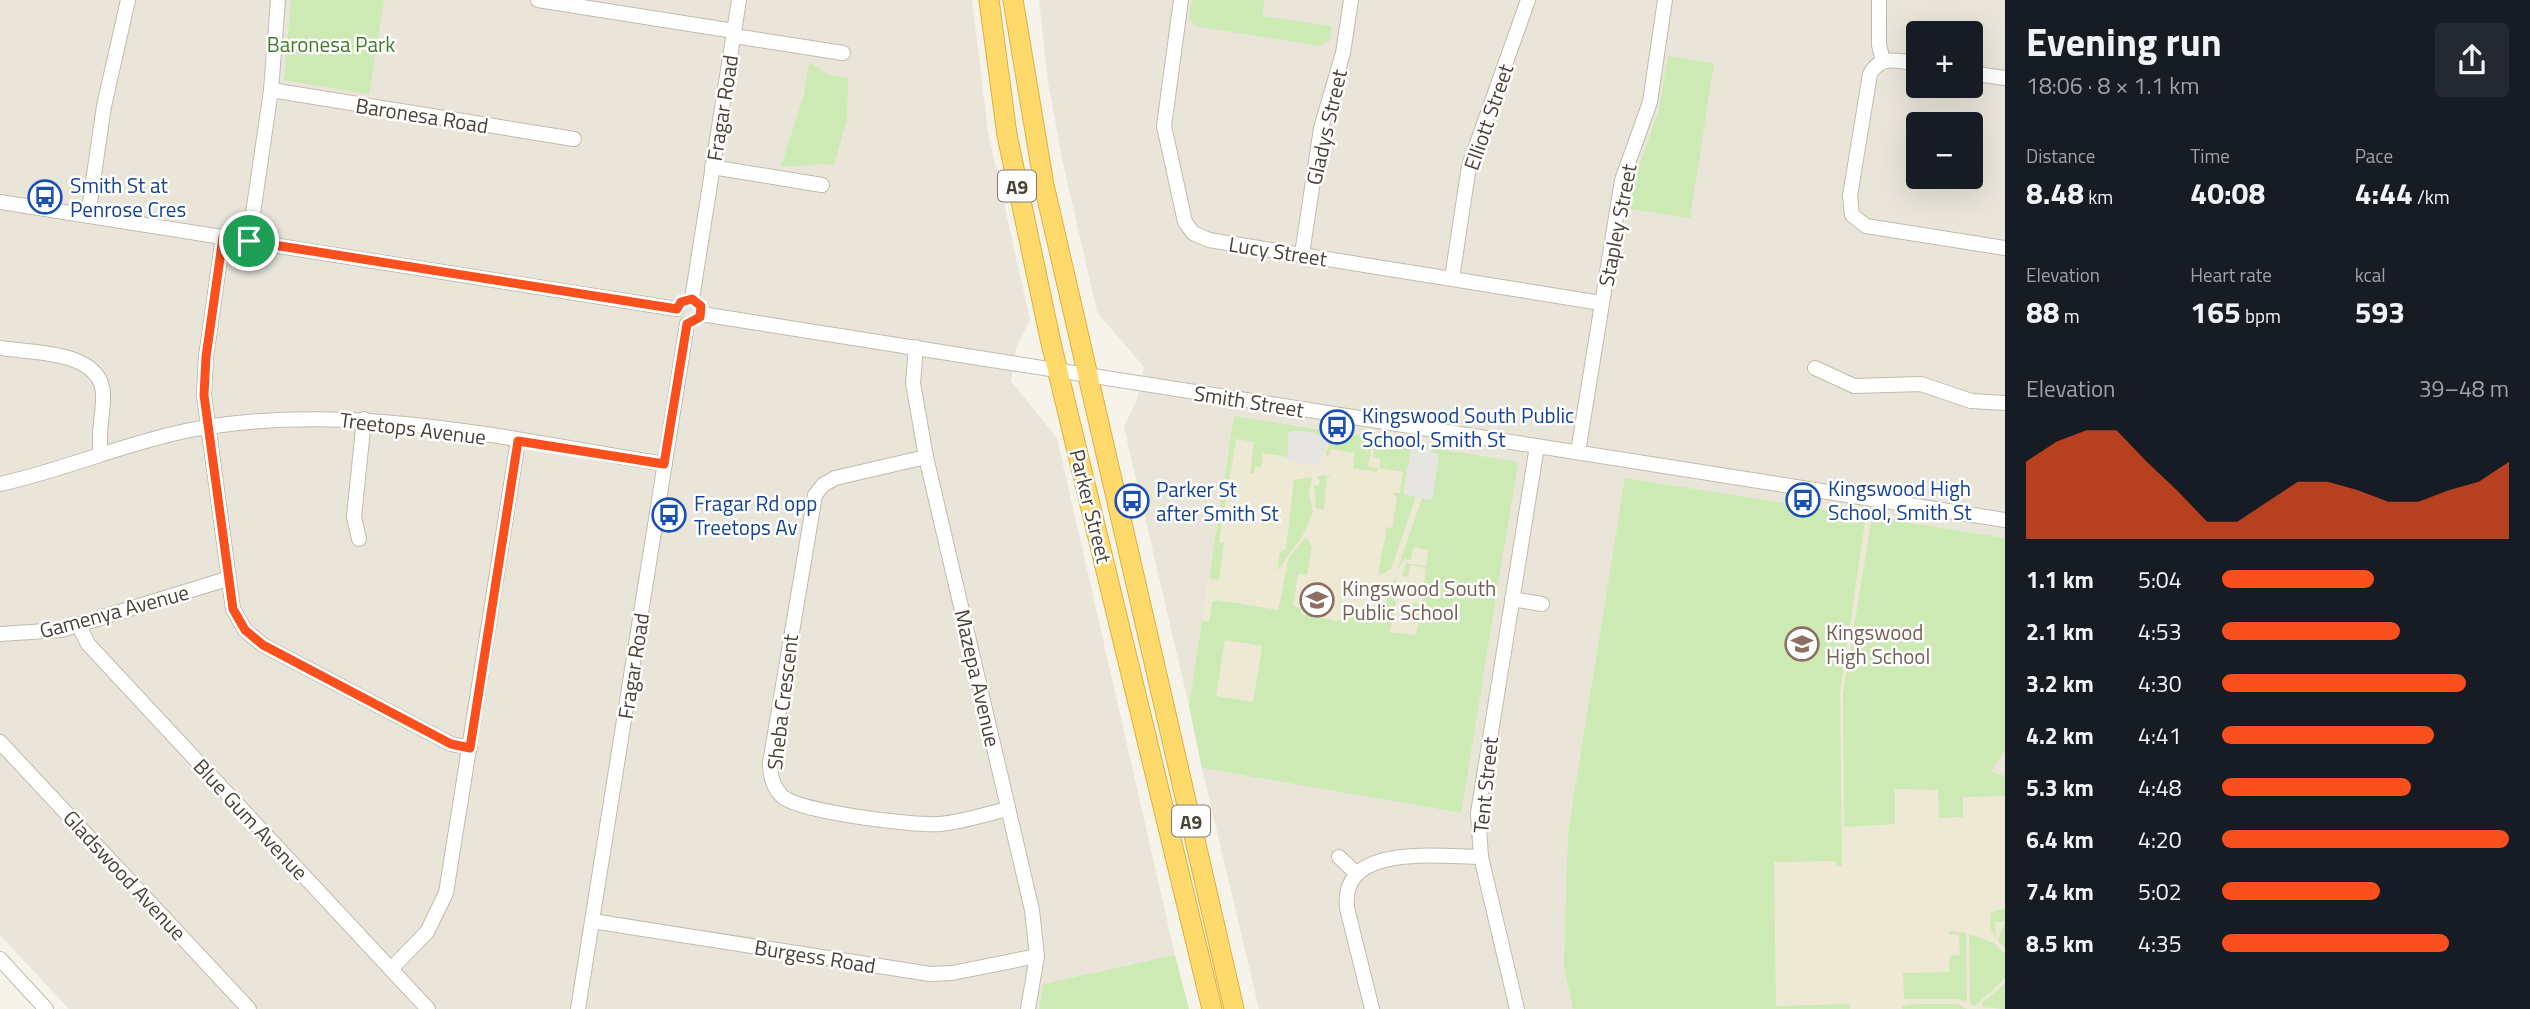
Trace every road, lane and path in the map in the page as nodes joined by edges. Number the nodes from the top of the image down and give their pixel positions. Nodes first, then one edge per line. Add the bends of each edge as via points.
1 (128, 0) edge
2 (278, 0) edge
3 (538, 0) edge
4 (739, 0) edge
5 (989, 0) edge
6 (1013, 0) edge
7 (1181, 0) edge
8 (1351, 0) edge
9 (1528, 0) edge
10 (1665, 0) edge
11 (1879, 0) edge
12 (734, 33) junction
13 (844, 53) dead end
14 (1883, 61) junction
15 (1906, 63) edge
16 (1983, 75) edge
17 (2005, 78) edge
18 (271, 90) junction
19 (574, 139) dead end
20 (712, 167) junction
21 (822, 185) dead end
22 (0, 202) edge
23 (88, 216) junction
24 (223, 237) junction
25 (249, 241) junction
26 (2005, 248) edge
27 (1302, 254) junction
28 (1452, 278) junction
29 (692, 299) junction
30 (1601, 303) junction
31 (677, 309) junction
32 (701, 314) junction
33 (687, 324) junction
34 (916, 347) junction
35 (0, 348) edge
36 (1815, 368) dead end
37 (1058, 370) junction
38 (1087, 377) junction
39 (2005, 403) edge
40 (364, 419) junction
41 (208, 428) junction
42 (518, 441) junction
43 (1537, 446) junction
44 (1578, 452) junction
45 (101, 454) junction
46 (926, 457) junction
47 (664, 464) junction
48 (0, 484) edge
49 (2005, 520) edge
50 (359, 539) dead end
51 (227, 579) junction
52 (1512, 600) junction
53 (1542, 604) dead end
54 (79, 626) junction
55 (0, 634) edge
56 (0, 742) edge
57 (470, 748) junction
58 (1008, 809) junction
59 (1339, 857) dead end
60 (1481, 857) junction
61 (1356, 873) junction
62 (592, 921) junction
63 (1037, 956) junction
64 (0, 960) edge
65 (391, 969) junction
66 (46, 1009) edge
67 (249, 1009) edge
68 (428, 1009) edge
69 (578, 1009) edge
70 (1028, 1009) edge
71 (1212, 1009) edge
72 (1234, 1009) edge
73 (1372, 1009) edge
74 (1517, 1009) edge

1 - 23 street via 104,106
2 - 18 street
3 - 12 street
4 - 12 street, Fragar Road
5 - 37 highway, Parker Street / A9 via 1007,135
6 - 38 highway, Parker Street / A9 via 1041,172
7 - 27 street, Lucy Street via 1163,117 1185,222 1203,239
8 - 27 street, Gladys Street via 1343,53 1321,128
9 - 28 street, Elliott Street via 1469,166
10 - 30 street, Stapley Street via 1650,102 1622,180
11 - 14 street
12 - 13 street
12 - 20 street, Fragar Road
14 - 15 street
14 - 26 street via 1868,79 1850,196 1852,215 1866,226
16 - 17 street
18 - 19 street, Baronesa Road
18 - 25 street
20 - 21 street
20 - 29 street, Fragar Road
22 - 23 street
23 - 24 street
24 - 25 street
24 - 41 street via 204,377
25 - 31 street
27 - 28 street, Lucy Street
28 - 30 street, Lucy Street
29 - 31 street via 681,302
29 - 32 street via 699,303
30 - 44 street, Stapley Street
31 - 33 street via 678,317
32 - 33 street via 695,323
32 - 34 street, Smith Street
33 - 47 street, Fragar Road
34 - 37 street, Smith Street
34 - 46 street, Mazepa Avenue via 913,383
35 - 45 street via 72,359 94,372 103,392 98,431
36 - 39 street via 1854,386 1921,384 1970,401
37 - 38 street, Smith Street
37 - 71 highway, Parker Street / A9
38 - 43 street, Smith Street
38 - 72 highway, Parker Street / A9
40 - 41 street, Treetops Avenue via 288,419
40 - 42 street, Treetops Avenue
40 - 50 street via 354,517
41 - 45 street, Treetops Avenue
41 - 51 street
42 - 47 street, Treetops Avenue
42 - 57 street
43 - 44 street, Smith Street
43 - 52 street, Tent Street
44 - 49 street, Smith Street
45 - 48 street, Treetops Avenue
46 - 58 street, Mazepa Avenue
46 - 58 street, Sheba Crescent via 835,478 815,495 771,775 779,792 795,804 913,824 946,823
47 - 62 street, Fragar Road
51 - 54 street, Gamenya Avenue
51 - 57 street via 236,615 256,641 451,744
52 - 53 street
52 - 60 street, Tent Street via 1479,803
54 - 55 street, Gamenya Avenue
54 - 65 street, Blue Gum Avenue via 88,645
56 - 67 street, Gladswood Avenue
57 - 65 street via 443,903 427,932
58 - 63 street, Mazepa Avenue via 1032,910
59 - 61 street
60 - 61 street via 1380,860
60 - 74 street, Tent Street
61 - 73 street via 1347,892 1347,908
62 - 63 street, Burgess Road via 930,974 952,974
62 - 69 street, Fragar Road
63 - 70 street, Mazepa Avenue
64 - 66 street
65 - 68 street, Blue Gum Avenue

